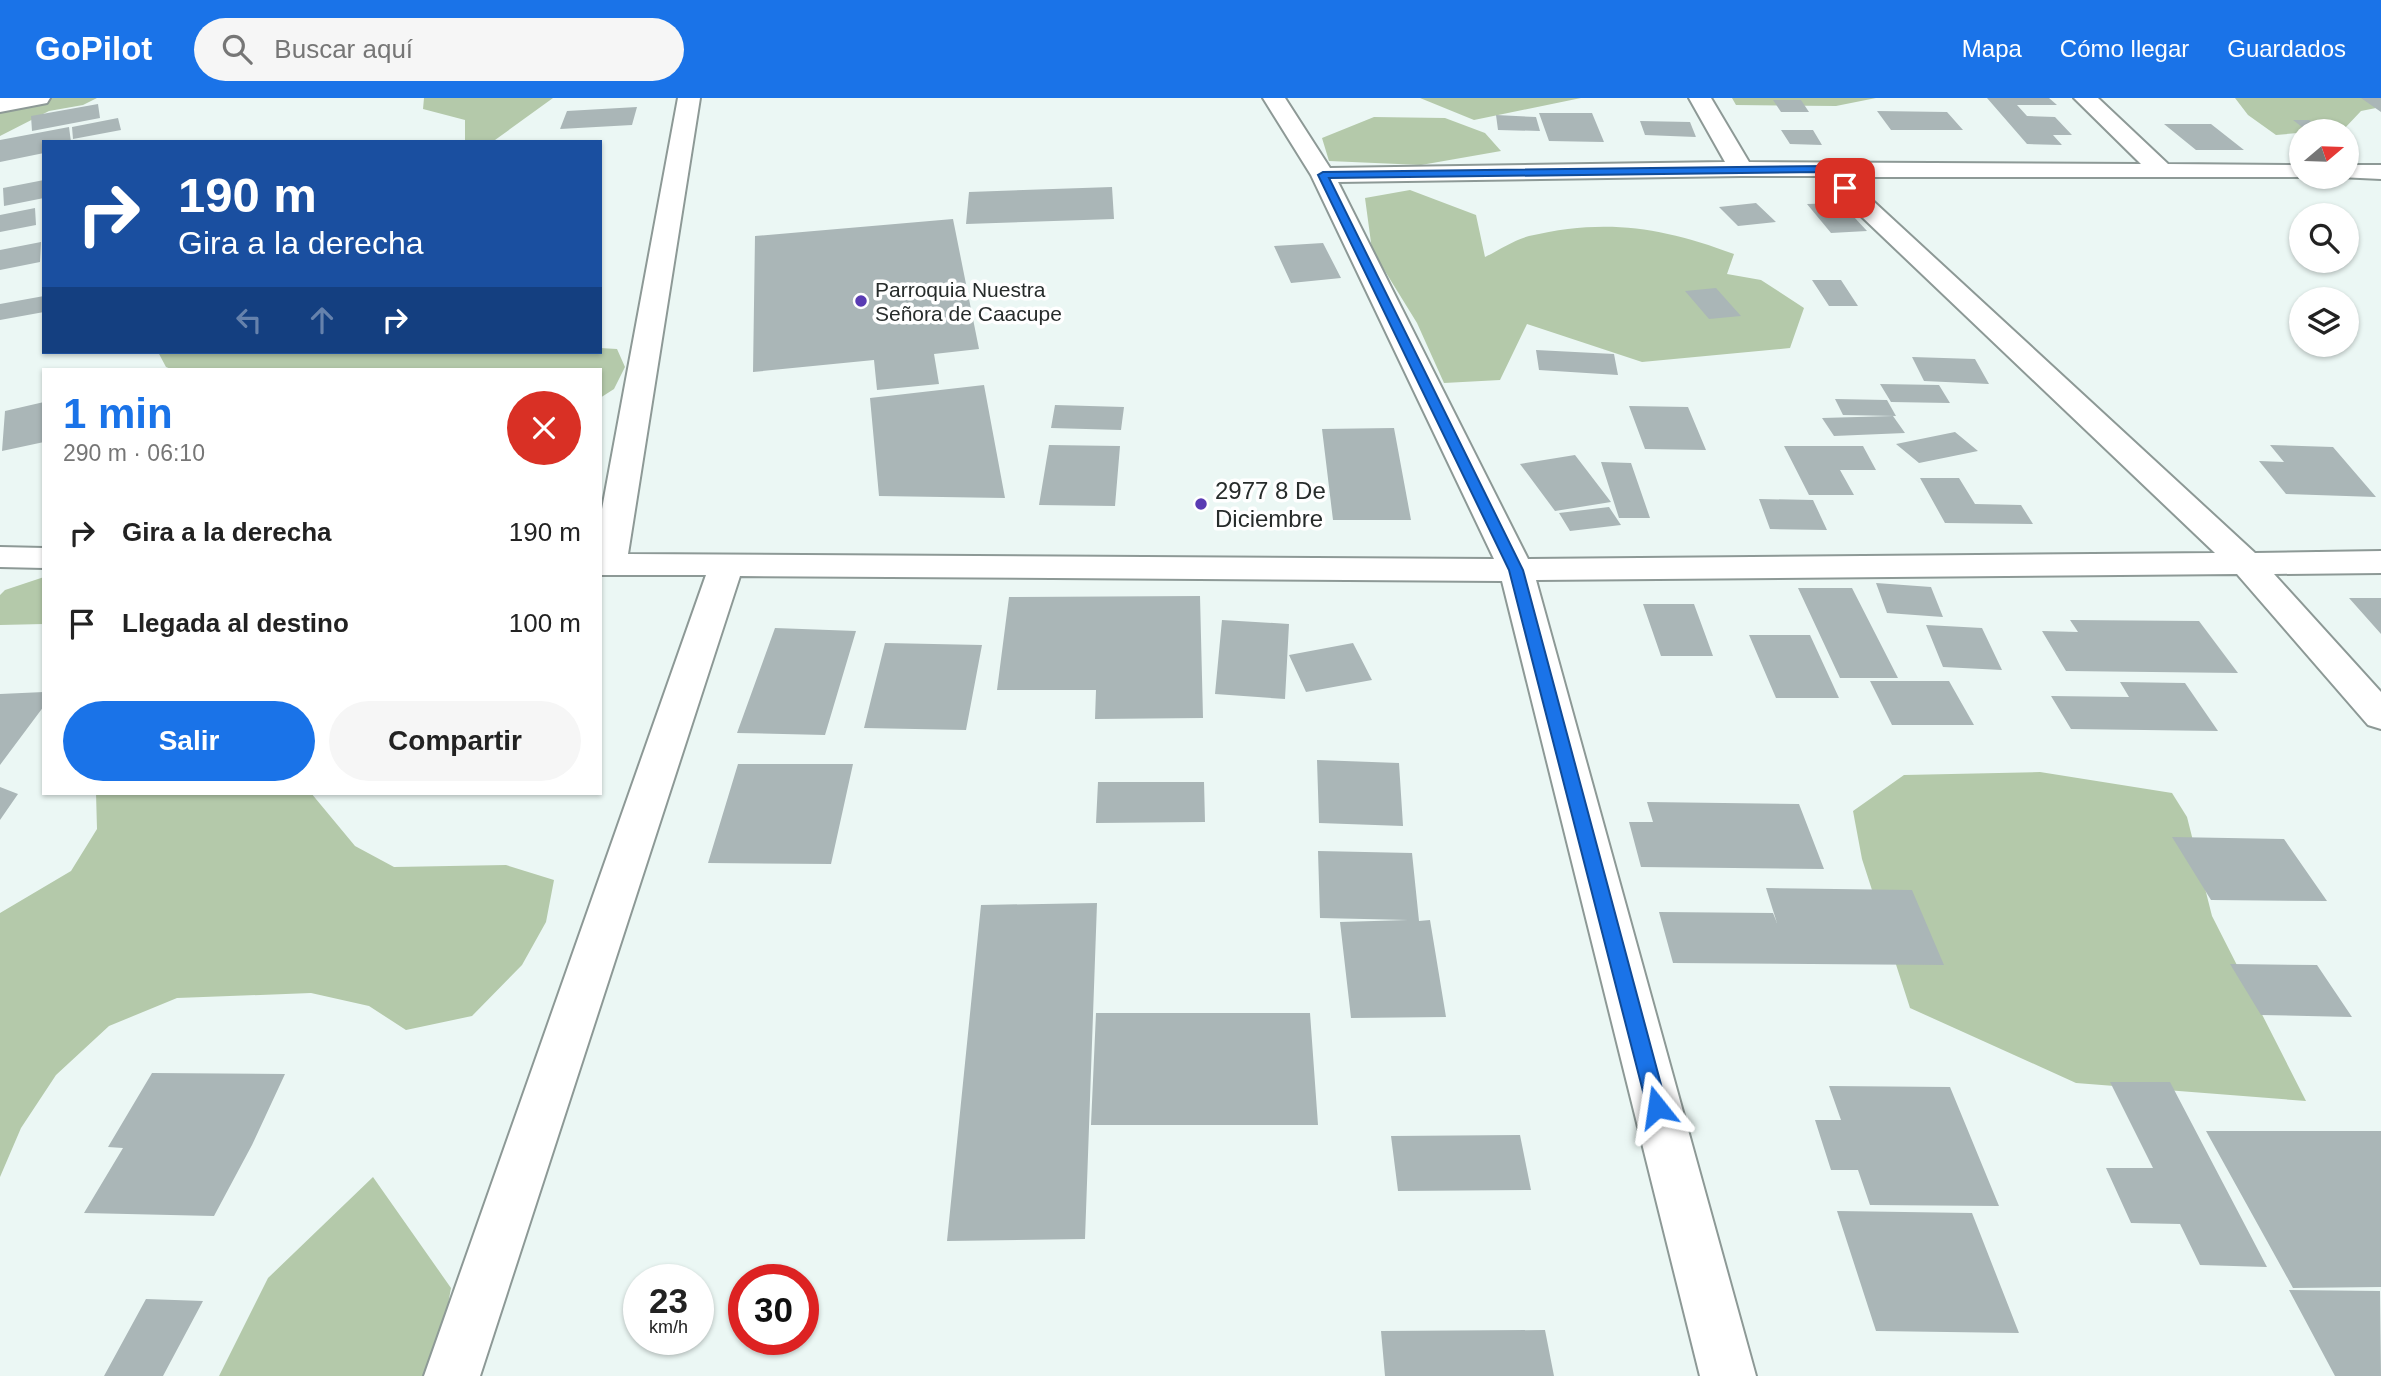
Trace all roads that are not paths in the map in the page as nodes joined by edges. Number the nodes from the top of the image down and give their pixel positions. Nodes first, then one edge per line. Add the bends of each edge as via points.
1 (39, 98) edge
2 (689, 98) edge
3 (1274, 98) edge
4 (1700, 98) edge
5 (2085, 98) edge
6 (0, 105) edge
7 (1741, 169) junction
8 (1825, 169) junction
9 (2162, 171) junction
10 (2289, 172) edge
11 (2359, 172) edge
12 (2381, 172) edge
13 (1323, 175) junction
14 (0, 557) edge
15 (42, 558) edge
16 (2381, 562) edge
17 (605, 564) edge
18 (2248, 565) junction
19 (726, 566) junction
20 (1516, 570) junction
21 (2381, 716) edge
22 (452, 1376) edge
23 (1728, 1376) edge

1 - 6 street
2 - 17 street
3 - 13 street
4 - 7 street
5 - 9 street
7 - 8 street
7 - 13 street
8 - 9 street
8 - 18 street
9 - 10 street
11 - 12 street
13 - 20 street
14 - 15 street
16 - 18 street
17 - 19 street
18 - 20 street
18 - 21 street
19 - 20 street
19 - 22 street
20 - 23 street

